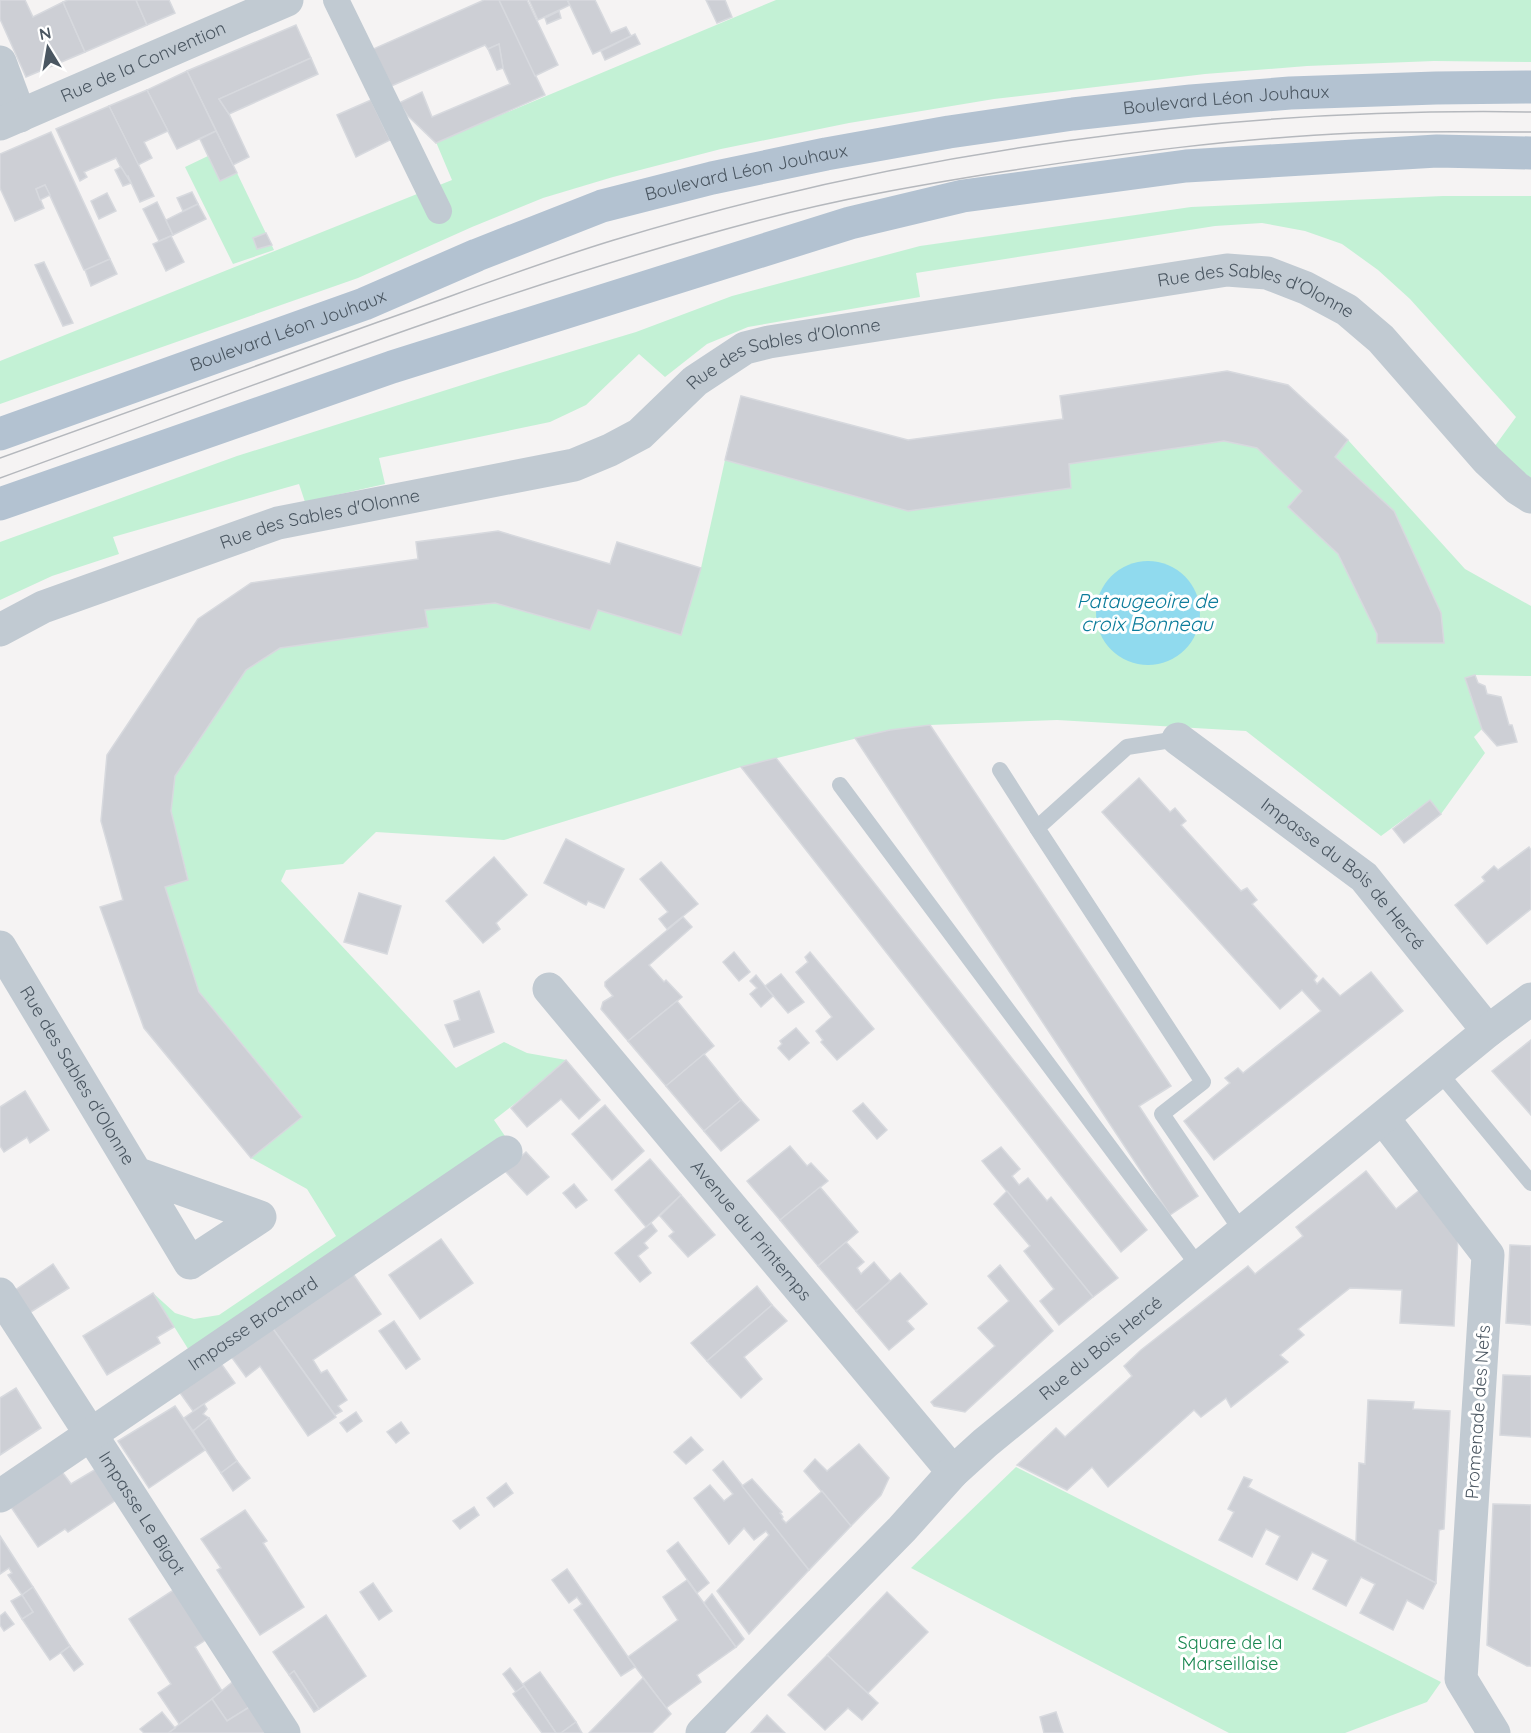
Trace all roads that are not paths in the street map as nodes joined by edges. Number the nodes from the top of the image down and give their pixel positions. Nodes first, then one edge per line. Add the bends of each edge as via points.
1 (287, 0) edge
2 (336, 0) edge
3 (0, 62) edge
4 (1531, 87) edge
5 (10, 120) edge
6 (1531, 153) edge
7 (439, 211) dead end
8 (0, 434) edge
9 (1531, 497) edge
10 (0, 504) edge
11 (0, 630) edge
12 (1178, 738) joint
13 (1000, 770) dead end
14 (840, 785) dead end
15 (1037, 828) junction
16 (0, 946) edge
17 (549, 989) dead end
18 (1531, 999) edge
19 (1488, 1031) junction
20 (1439, 1072) junction
21 (1383, 1118) junction
22 (506, 1152) dead end
23 (136, 1173) dead end
24 (1531, 1183) edge
25 (1243, 1233) junction
26 (1200, 1268) junction
27 (0, 1294) edge
28 (90, 1435) junction
29 (953, 1472) junction
30 (0, 1497) edge
31 (284, 1733) edge
32 (702, 1733) edge
33 (1494, 1733) edge

1 - 5 street, Rue de la Convention
2 - 7 street
3 - 5 street
4 - 8 main road, Boulevard Léon Jouhaux via 1290,93 1191,100 949,132 712,178 602,206 364,304
6 - 10 main road via 1437,151 1186,166 963,196 850,223 448,349
9 - 11 street, Rue des Sables d'Olonne via 1487,460 1381,339 1347,310 1267,273 1227,270 745,348 695,381 640,434 574,465 278,523 43,607
12 - 15 lane via 1127,747
12 - 19 street, Impasse du Bois de Hercé via 1364,877
13 - 15 lane
14 - 26 lane
15 - 25 lane via 1203,1082 1162,1114
16 - 23 street, Rue des Sables d'Olonne
17 - 29 street, Avenue du Printemps
18 - 19 street, Rue du Bois Hercé
19 - 20 street, Rue du Bois Hercé
20 - 21 street, Rue du Bois Hercé
20 - 24 lane
21 - 25 street, Rue du Bois Hercé
21 - 33 street, Promenade des Nefs via 1488,1255 1461,1678
22 - 28 street, Impasse Brochard
25 - 26 street, Rue du Bois Hercé
26 - 29 street, Rue du Bois Hercé
27 - 28 street, Impasse Le Bigot
28 - 30 street, Impasse Brochard
28 - 31 street, Impasse Le Bigot
29 - 32 street, Rue du Bois Hercé via 903,1529

